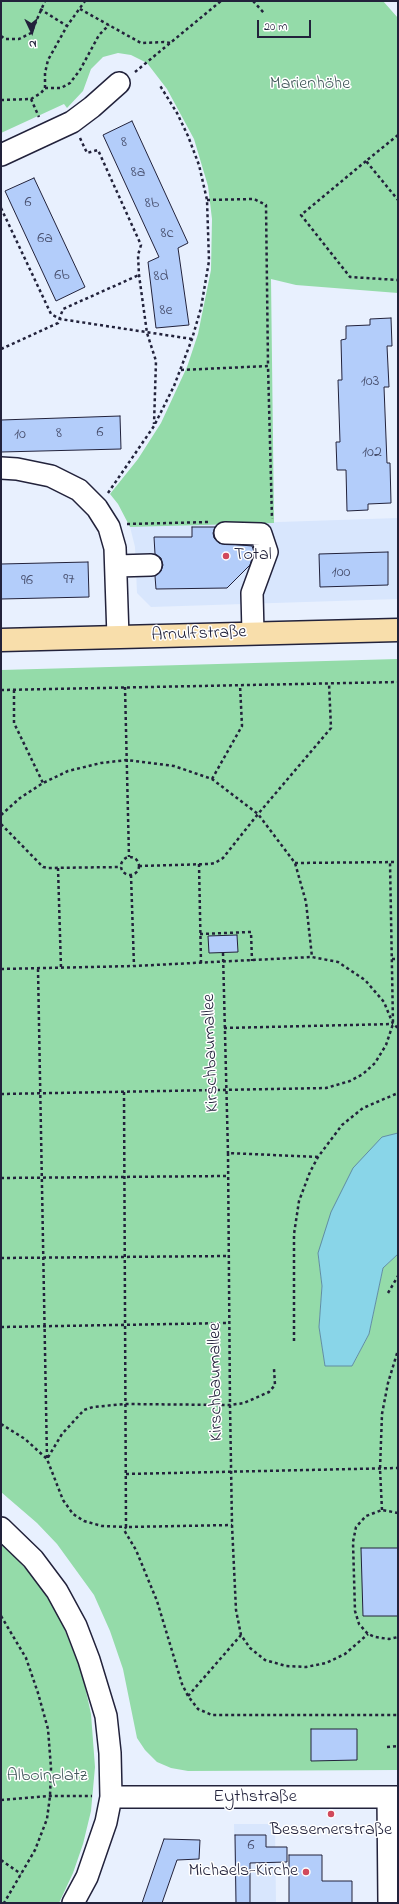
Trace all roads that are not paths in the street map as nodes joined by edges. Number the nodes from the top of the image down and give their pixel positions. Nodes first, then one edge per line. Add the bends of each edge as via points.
1 (119, 83) road end
2 (1, 155) edge
3 (1, 468) edge
4 (221, 527) road end
5 (150, 565) dead end
6 (116, 566) junction
7 (398, 630) edge
8 (253, 633) junction
9 (118, 637) junction
10 (1, 640) edge
11 (1, 1528) edge
12 (111, 1797) junction
13 (393, 1797) edge
14 (73, 1903) edge
15 (389, 1903) edge

1 - 2 street via 72,122
3 - 6 street via 51,476 79,490 97,508 109,527 115,548
4 - 8 street via 261,534 267,552 252,593
5 - 6 street
6 - 9 street
7 - 8 main road, Arnulfstraße
8 - 9 main road, Arnulfstraße
9 - 10 main road, Arnulfstraße
11 - 12 street via 33,1559 56,1591 76,1626 106,1716 110,1744
12 - 13 street, Eythstraße
12 - 14 street via 106,1822 87,1878
13 - 15 street

